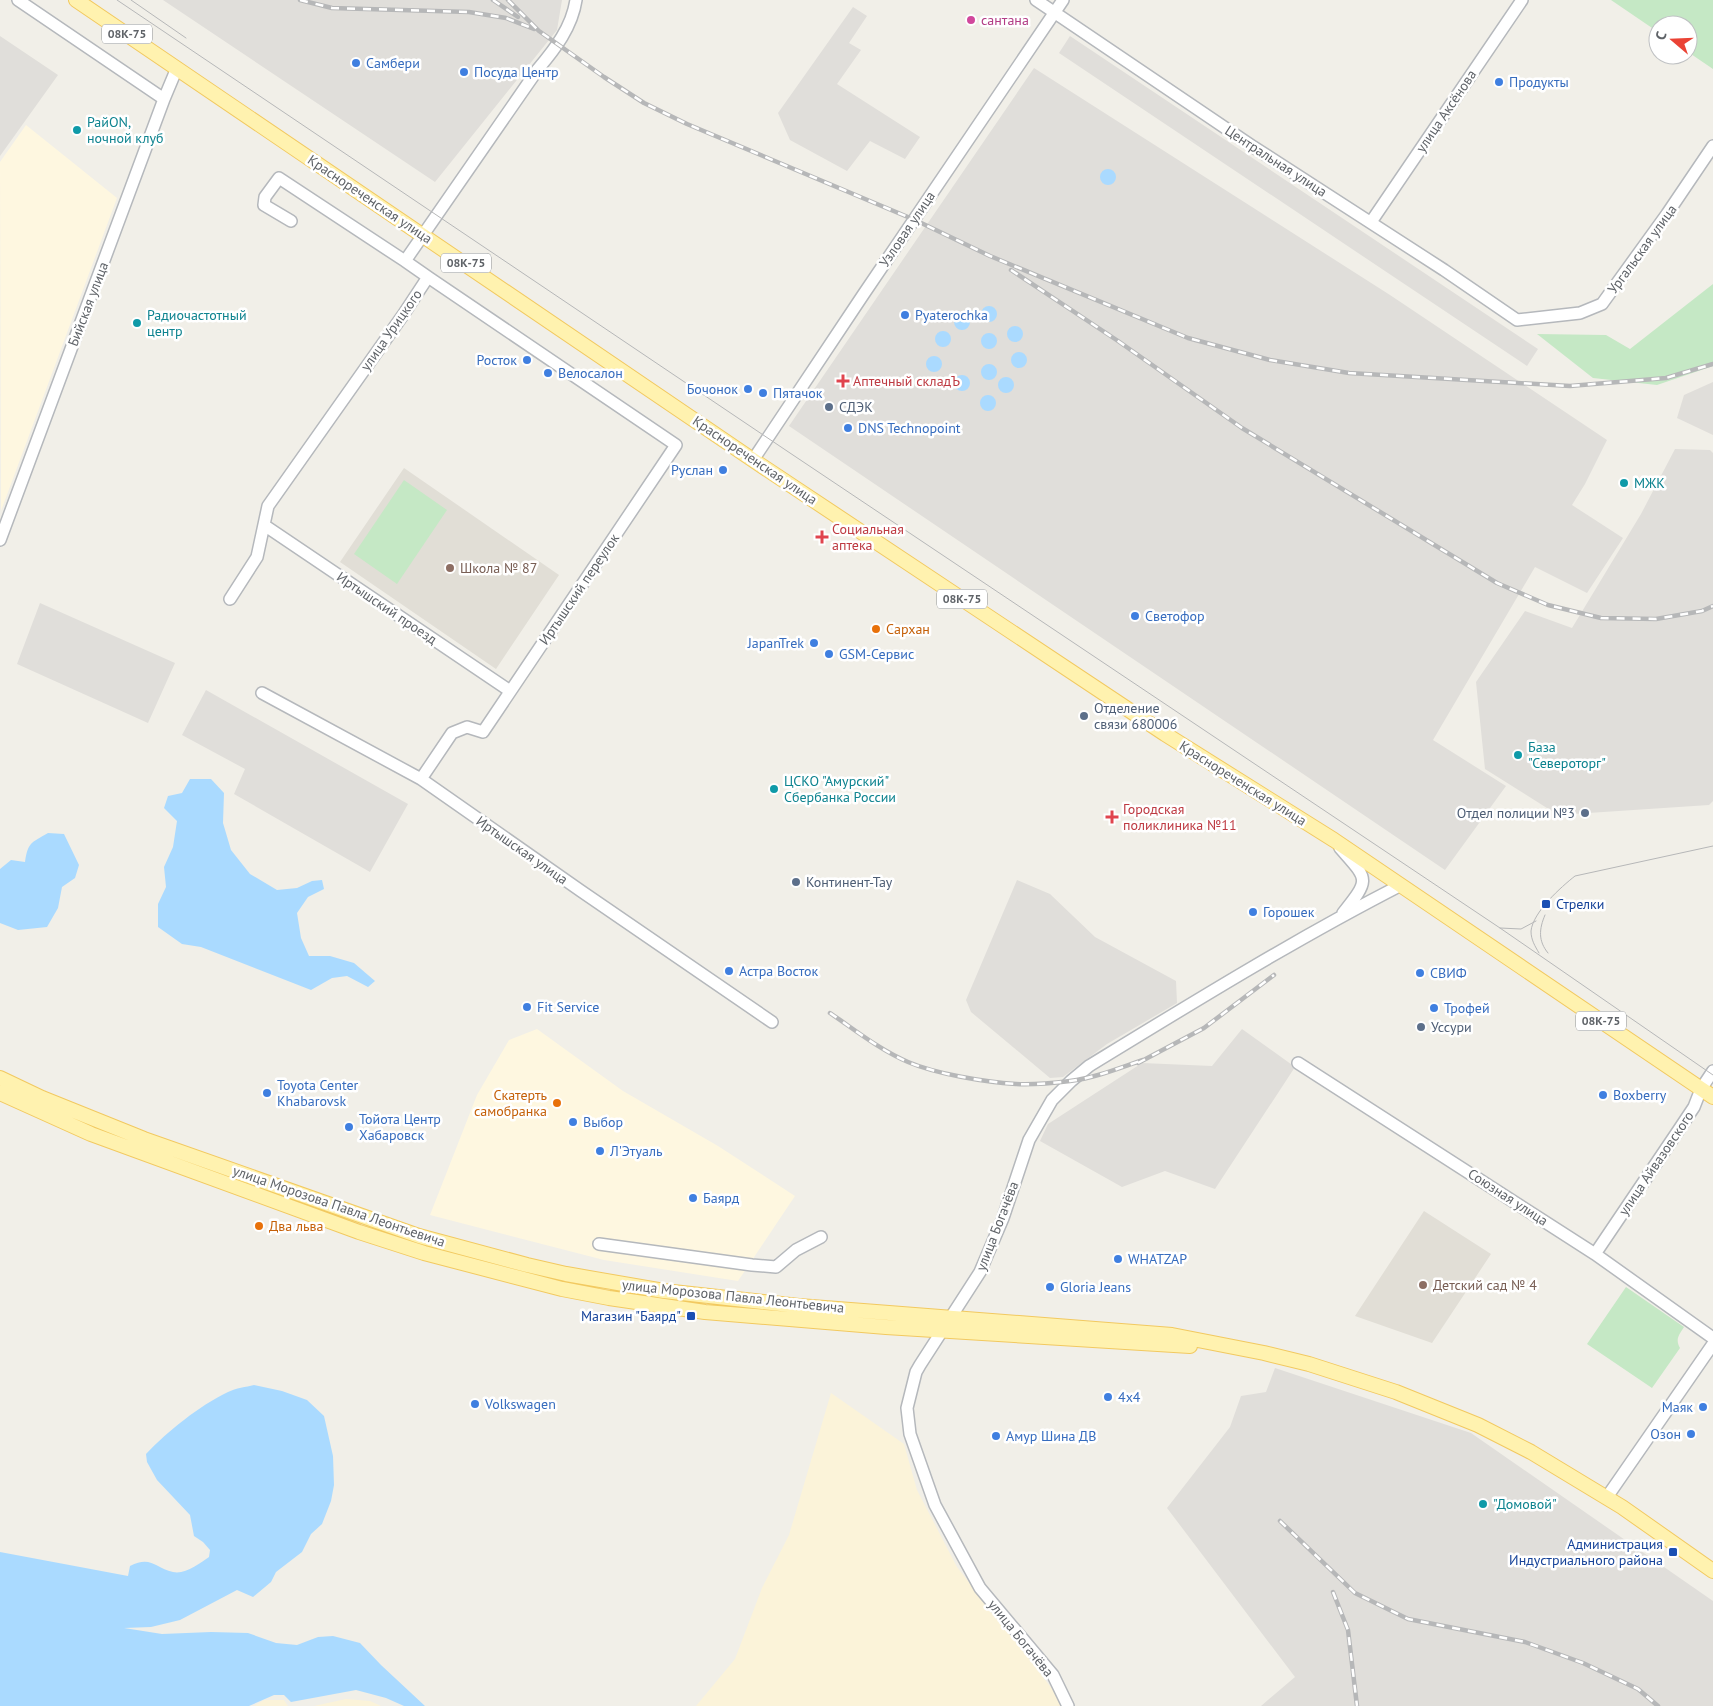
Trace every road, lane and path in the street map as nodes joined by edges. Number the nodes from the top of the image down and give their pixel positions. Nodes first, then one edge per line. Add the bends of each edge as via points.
1 (18, 0) edge
2 (76, 0) edge
3 (576, 0) edge
4 (1036, 0) edge
5 (1063, 0) edge
6 (1522, 0) edge
7 (1054, 12) junction
8 (177, 68) junction
9 (164, 99) junction
10 (1713, 146) edge
11 (291, 221) dead end
12 (1371, 222) junction
13 (423, 235) junction
14 (405, 261) junction
15 (428, 277) junction
16 (1517, 320) joint
17 (754, 460) junction
18 (264, 526) junction
19 (0, 540) edge
20 (230, 599) dead end
21 (510, 691) junction
22 (262, 693) dead end
23 (421, 779) junction
24 (1334, 840) junction
25 (1401, 885) junction
26 (1340, 916) junction
27 (772, 1022) dead end
28 (1298, 1063) dead end
29 (1713, 1070) edge
30 (0, 1078) edge
31 (1701, 1089) junction
32 (0, 1093) edge
33 (1713, 1097) edge
34 (820, 1237) dead end
35 (599, 1244) dead end
36 (1595, 1254) junction
37 (952, 1318) junction
38 (943, 1330) junction
39 (1713, 1338) edge
40 (1713, 1344) edge
41 (1228, 1345) junction
42 (1606, 1497) junction
43 (1713, 1571) edge
44 (1068, 1706) edge

1 - 9 street
2 - 8 main road, Краснореченская улица / 08К-75
3 - 13 street via 575,11 558,45
4 - 7 street, Центральная улица
5 - 7 street, Узловая улица
6 - 12 street, улица Аксёнова
7 - 12 street, Центральная улица
7 - 17 street, Узловая улица
8 - 9 street, Бийская улица
8 - 13 main road, Краснореченская улица / 08К-75
9 - 19 street, Бийская улица
10 - 16 street, Ургальская улица via 1602,304 1580,313
11 - 14 street, улица Урицкого via 264,205 265,197 279,178
12 - 16 street, Центральная улица
13 - 14 street
13 - 17 main road, Краснореченская улица / 08К-75
14 - 15 street, улица Урицкого
15 - 18 street, улица Урицкого via 268,506
15 - 21 street, Иртышский переулок via 676,446
17 - 24 main road, Краснореченская улица / 08К-75 via 1165,734
18 - 20 street, улица Урицкого via 257,557
18 - 21 street, Иртышский проезд
21 - 23 street, Иртышский переулок via 483,732 467,727 452,733
22 - 23 street, Иртышская улица
23 - 27 street, Иртышская улица
24 - 25 main road, Краснореченская улица / 08К-75
24 - 26 street via 1363,879 1360,890
25 - 26 street, улица Богачёва
25 - 31 main road, Краснореченская улица / 08К-75
26 - 37 street, улица Богачёва via 1089,1066 1052,1100 1028,1140 1003,1218 980,1272
28 - 36 street, Союзная улица
29 - 31 street, улица Айвазовского
30 - 37 main road, улица Морозова Павла Леонтьевича via 42,1098 199,1159 419,1236 527,1265 664,1292
31 - 33 main road, Краснореченская улица / 08К-75
31 - 36 street, улица Айвазовского via 1694,1107
32 - 38 main road, улица Морозова Павла Леонтьевича via 92,1134 284,1206 424,1253 522,1280 610,1298 705,1312
34 - 35 street via 796,1250 776,1267
36 - 39 street, Союзная улица
37 - 38 street, улица Богачёва
37 - 41 main road, улица Морозова Павла Леонтьевича via 1172,1334
38 - 41 main road, улица Морозова Павла Леонтьевича via 1204,1347
38 - 44 street, улица Богачёва via 916,1372 908,1408 910,1434 935,1505 980,1588 1052,1675
40 - 42 street
41 - 42 main road, улица Морозова Павла Леонтьевича via 1309,1364 1396,1392 1478,1425 1548,1461
42 - 43 main road, улица Морозова Павла Леонтьевича

